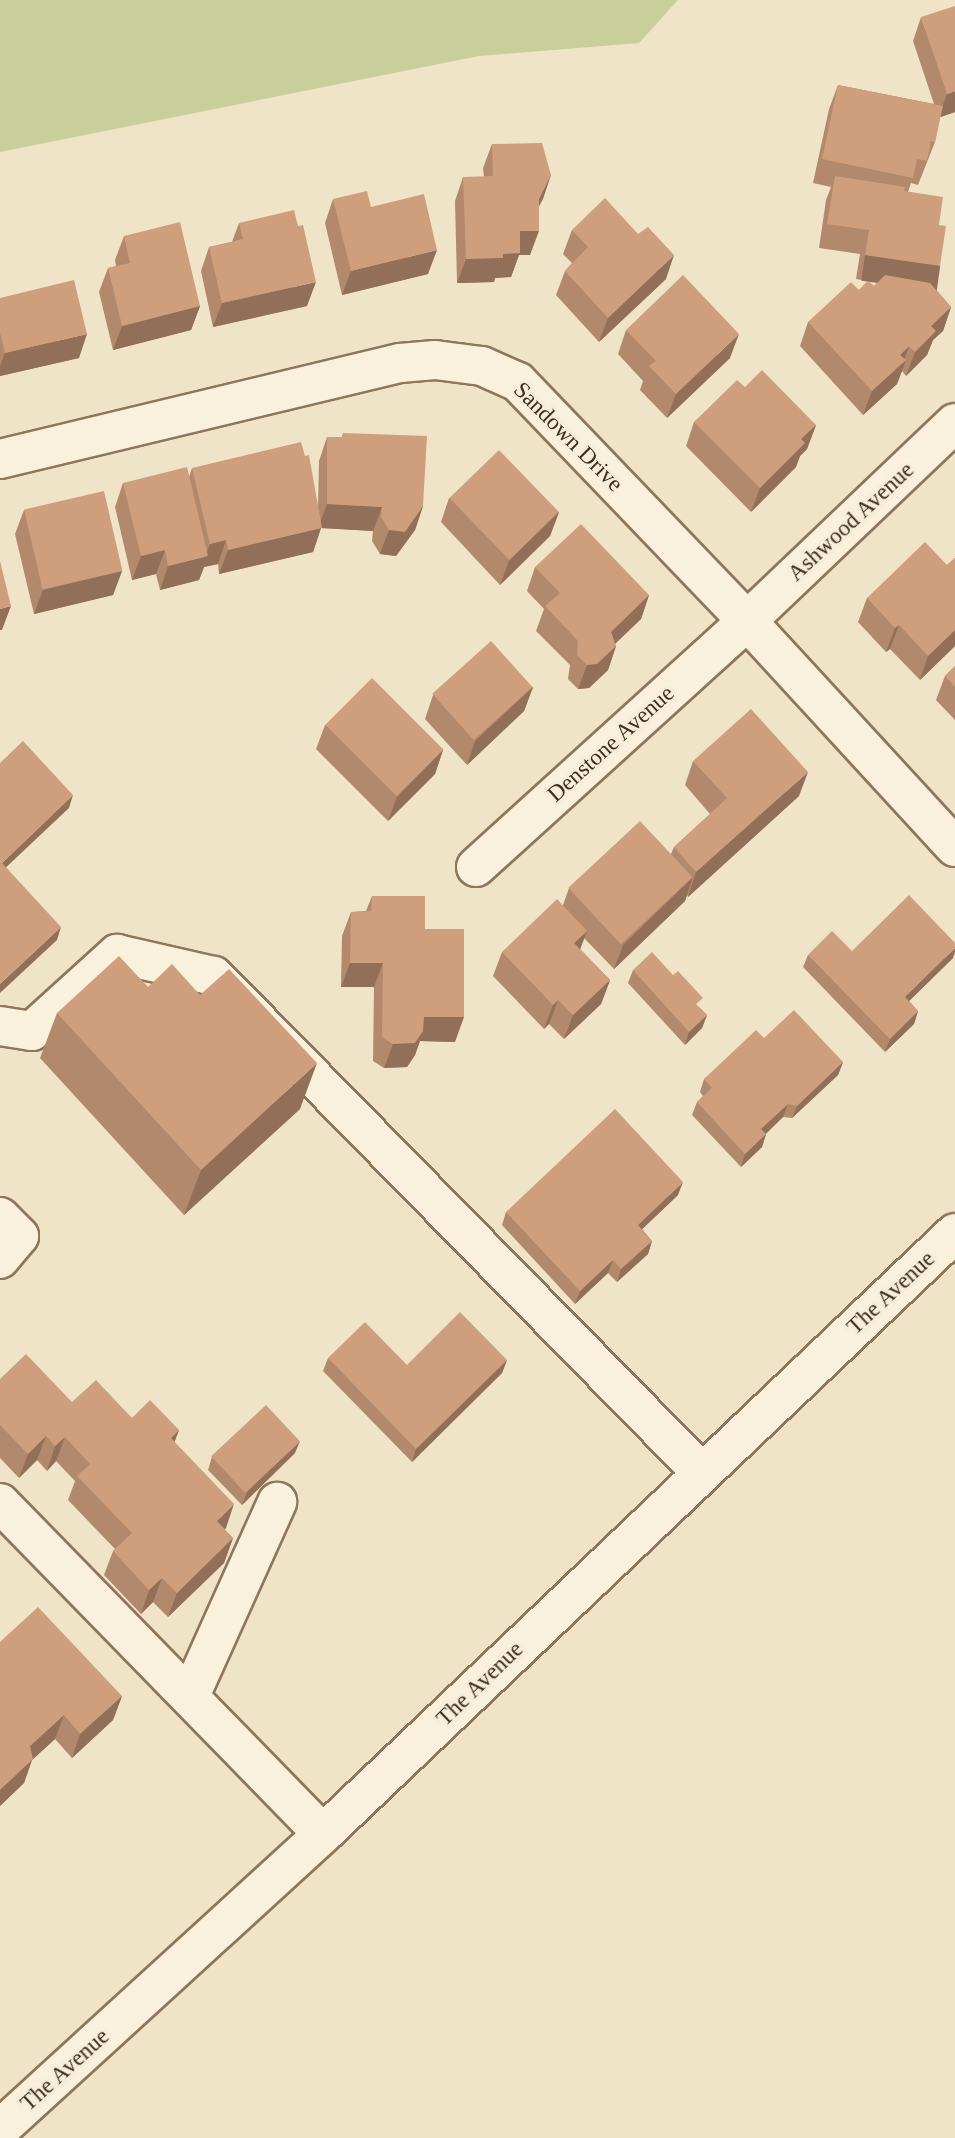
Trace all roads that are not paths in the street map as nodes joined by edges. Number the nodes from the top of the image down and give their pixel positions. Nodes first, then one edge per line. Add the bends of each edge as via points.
1 (955, 423) edge
2 (0, 459) edge
3 (747, 621) junction
4 (955, 847) edge
5 (476, 867) dead end
6 (0, 1026) edge
7 (0, 1217) edge
8 (955, 1233) edge
9 (0, 1259) edge
10 (701, 1472) junction
11 (277, 1502) dead end
12 (0, 1503) edge
13 (190, 1696) junction
14 (323, 1834) junction
15 (0, 2129) edge

1 - 3 street, Ashwood Avenue
2 - 3 street, Sandown Drive via 400,363 435,360 482,366 518,382
3 - 4 street, Sandown Drive
3 - 5 street, Denstone Avenue
6 - 10 street via 32,1031 117,954 214,976
7 - 9 street via 19,1236
8 - 10 street, The Avenue
10 - 14 street, The Avenue
11 - 13 street
12 - 13 street
13 - 14 street
14 - 15 street, The Avenue

